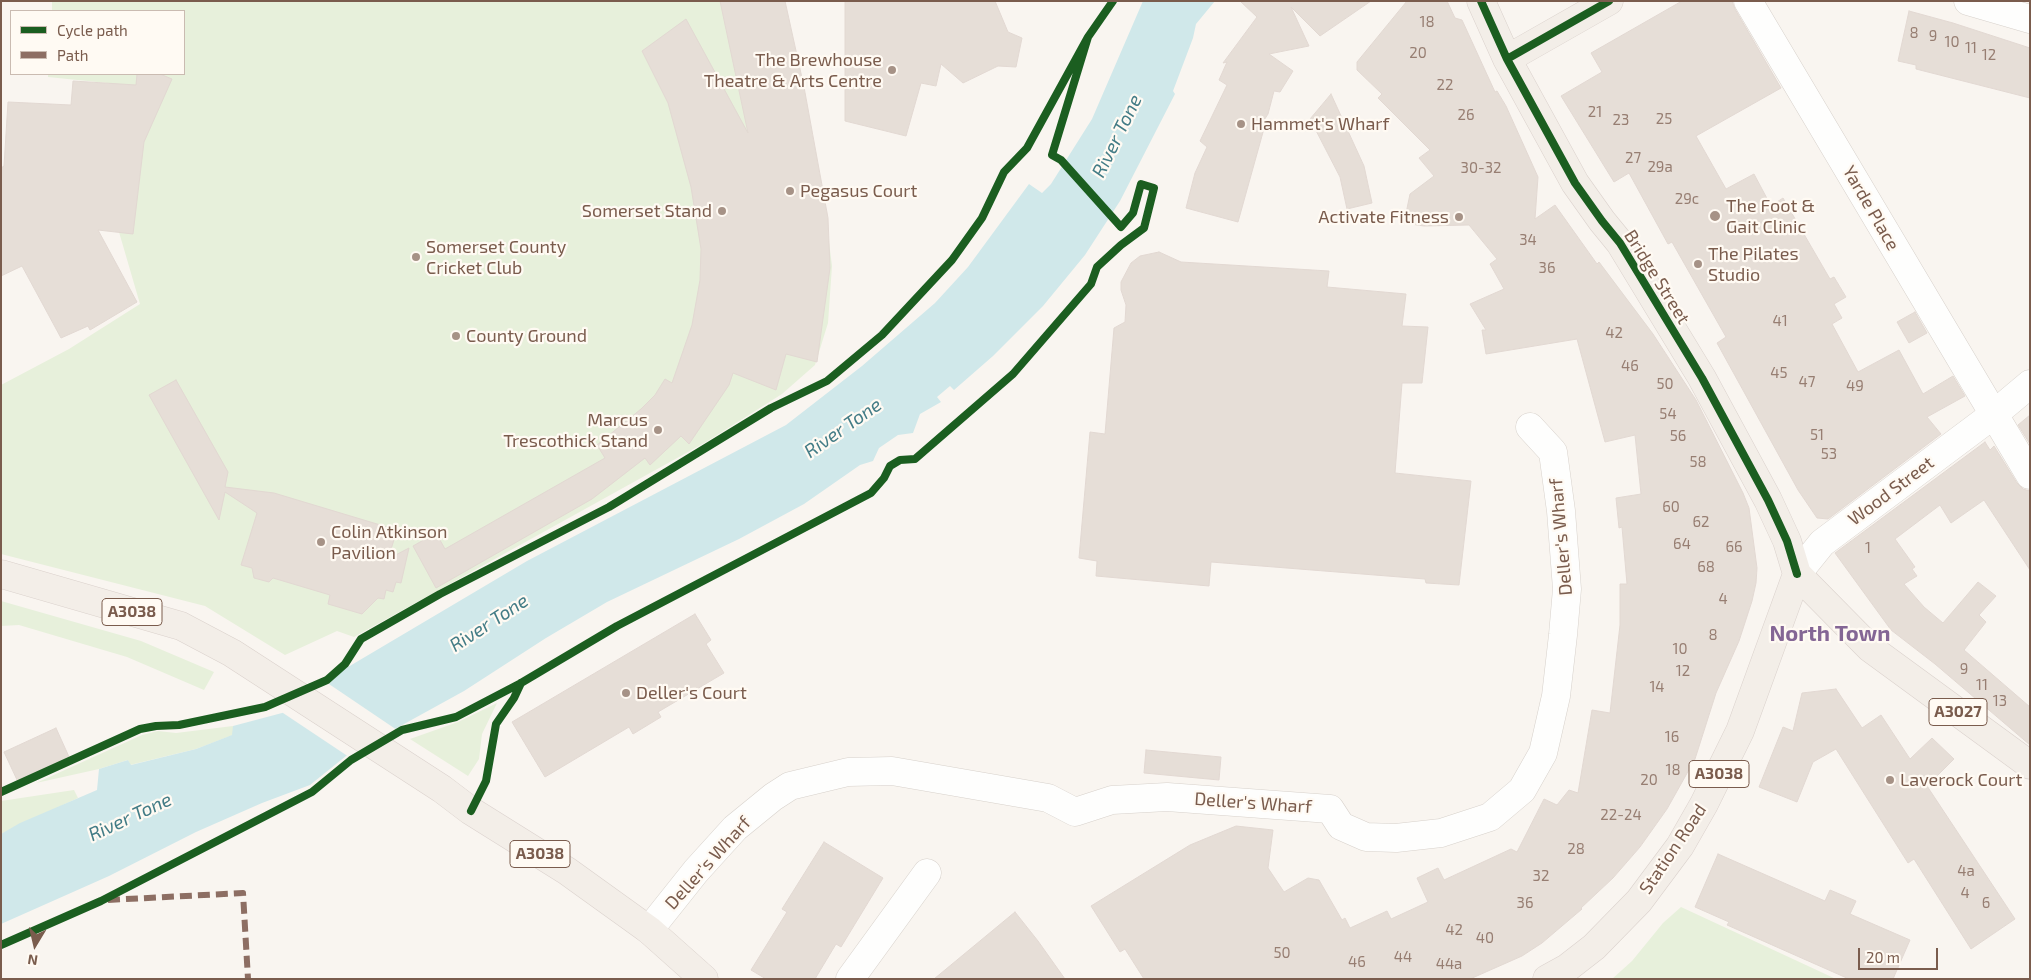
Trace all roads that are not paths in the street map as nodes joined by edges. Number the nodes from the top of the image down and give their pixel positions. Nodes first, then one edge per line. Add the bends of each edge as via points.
1 (1481, 1) edge
2 (1609, 1) edge
3 (1748, 1) edge
4 (1968, 1) edge
5 (2030, 19) edge
6 (1507, 58) junction
7 (2030, 384) edge
8 (1993, 415) junction
9 (1530, 427) dead end
10 (2030, 475) edge
11 (1, 574) edge
12 (1797, 574) junction
13 (2030, 765) edge
14 (928, 873) dead end
15 (650, 930) junction
16 (704, 979) edge
17 (850, 979) edge
18 (1548, 979) edge

1 - 6 main road, Bridge Street / A3027
2 - 6 main road
3 - 8 street, Yarde Place
4 - 5 street
6 - 12 main road, Bridge Street / A3027 via 1575,183 1620,243 1702,378 1768,500 1787,541
7 - 8 street, Wood Street
8 - 10 street
8 - 12 street, Wood Street via 1822,543
9 - 15 street, Deller's Wharf via 1553,452 1567,589 1563,635 1556,696 1543,753 1522,790 1490,817 1440,833 1396,838 1366,837 1341,826 1330,809 1167,797 1112,800 1074,812 1048,798 892,771 848,772 790,786 773,797 735,828 696,870
11 - 15 main road, A3038 via 180,626 256,667 470,811 567,871
12 - 13 main road, A3027 via 1870,648
12 - 18 main road, Station Road / A3038 via 1740,731 1680,846 1639,901 1594,947
14 - 17 street
15 - 16 main road, A3038

